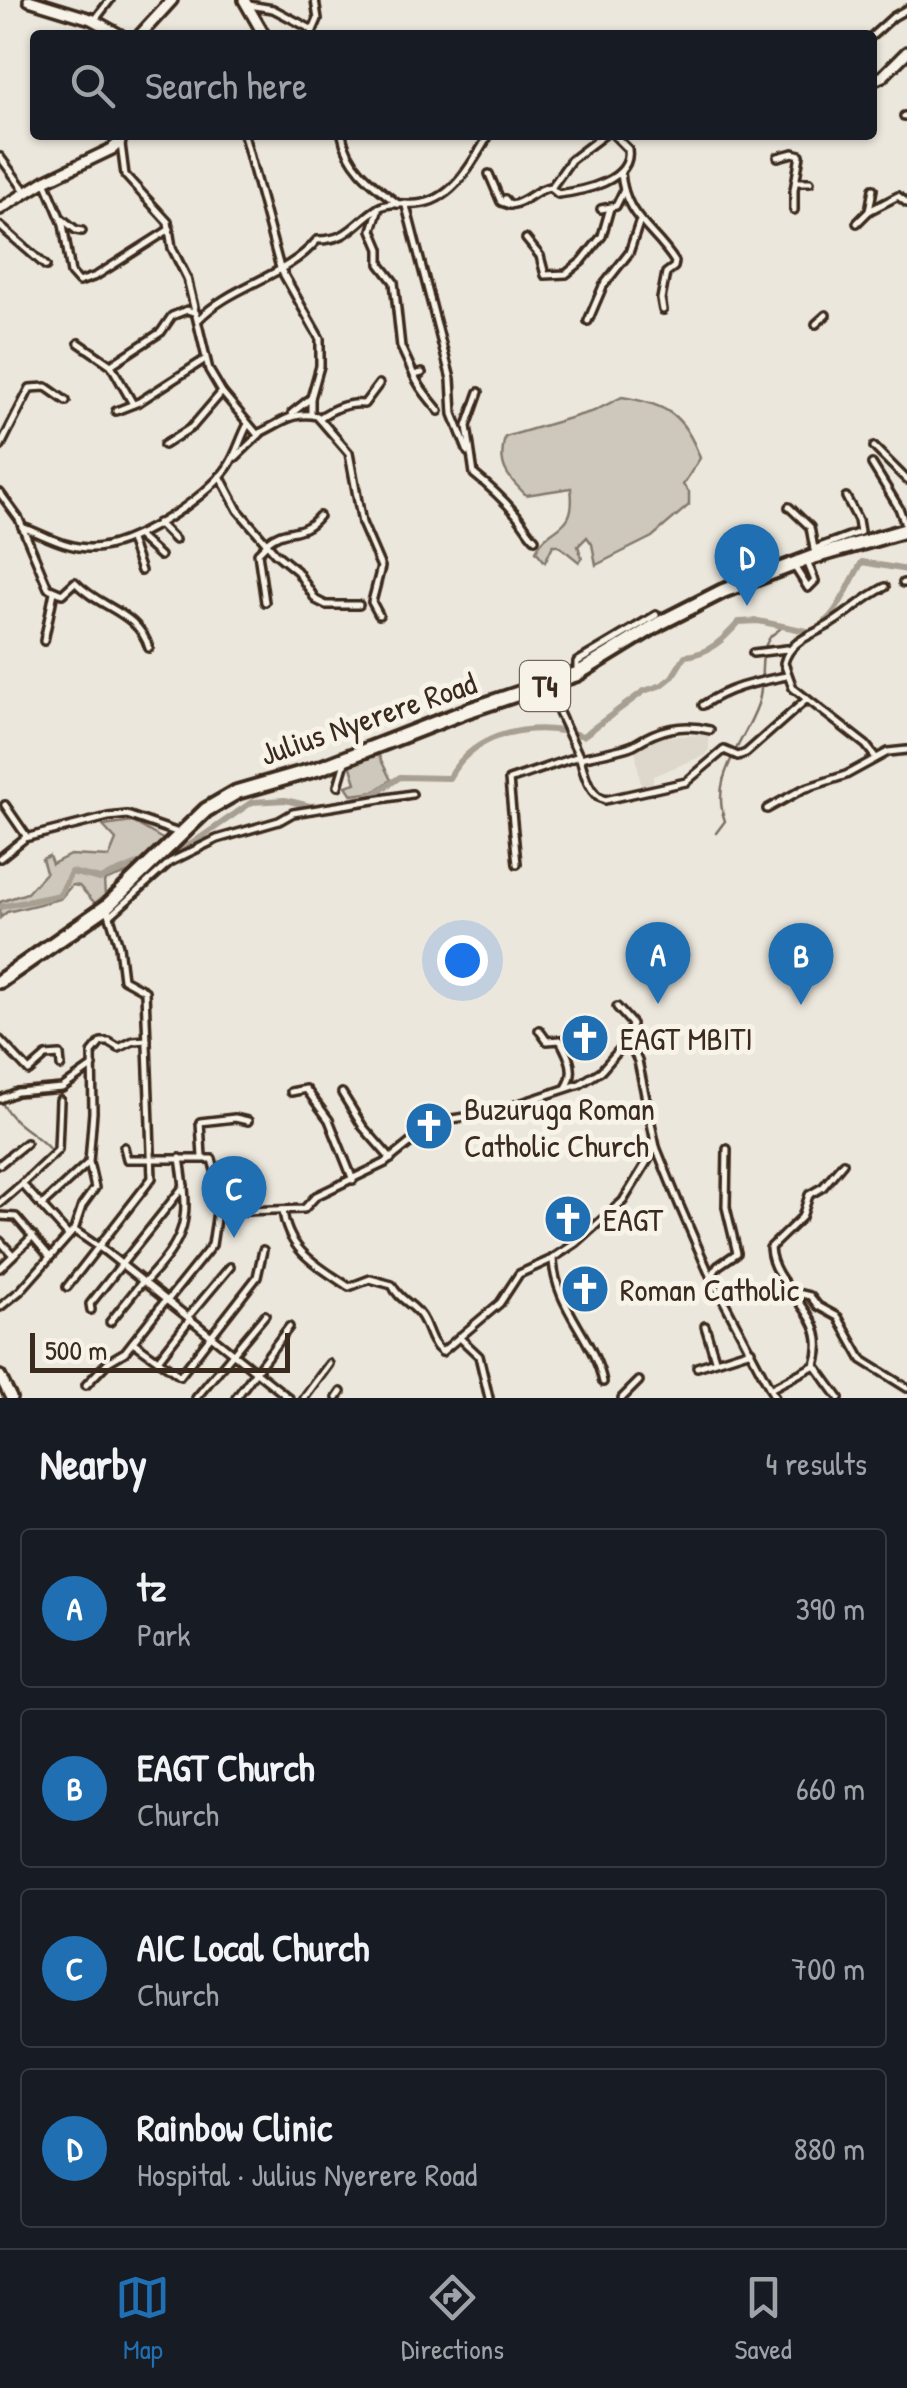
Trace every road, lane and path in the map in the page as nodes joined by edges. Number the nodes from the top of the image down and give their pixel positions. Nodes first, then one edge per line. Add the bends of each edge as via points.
1 (28, 0) edge
2 (110, 0) edge
3 (172, 0) edge
4 (314, 0) edge
5 (249, 2) edge
6 (907, 10) edge
7 (94, 21) junction
8 (111, 30) edge
9 (145, 30) edge
10 (262, 30) edge
11 (307, 30) edge
12 (313, 30) edge
13 (877, 31) edge
14 (907, 52) edge
15 (877, 78) edge
16 (119, 140) edge
17 (120, 140) edge
18 (245, 140) edge
19 (343, 140) edge
20 (486, 140) edge
21 (597, 140) edge
22 (619, 140) edge
23 (778, 158) dead end
24 (1, 161) edge
25 (621, 172) junction
26 (489, 174) dead end
27 (45, 180) junction
28 (796, 182) junction
29 (810, 182) dead end
30 (550, 187) junction
31 (873, 189) dead end
32 (624, 190) junction
33 (26, 192) junction
34 (505, 199) dead end
35 (907, 202) edge
36 (398, 204) junction
37 (406, 204) junction
38 (384, 205) junction
39 (510, 205) junction
40 (610, 208) junction
41 (0, 209) edge
42 (601, 210) dead end
43 (794, 210) dead end
44 (870, 211) junction
45 (61, 218) junction
46 (640, 220) junction
47 (856, 223) dead end
48 (0, 226) edge
49 (170, 229) junction
50 (82, 231) dead end
51 (526, 238) dead end
52 (46, 266) dead end
53 (280, 268) junction
54 (663, 310) dead end
55 (826, 315) dead end
56 (197, 316) junction
57 (588, 321) dead end
58 (816, 324) dead end
59 (79, 344) dead end
60 (204, 360) junction
61 (110, 365) junction
62 (379, 384) dead end
63 (222, 392) junction
64 (480, 392) dead end
65 (311, 398) junction
66 (66, 401) dead end
67 (132, 404) junction
68 (438, 410) dead end
69 (116, 411) dead end
70 (310, 413) junction
71 (290, 415) junction
72 (319, 418) junction
73 (248, 426) junction
74 (260, 434) junction
75 (164, 446) dead end
76 (0, 447) edge
77 (874, 448) dead end
78 (468, 452) junction
79 (231, 462) junction
80 (872, 464) dead end
81 (220, 476) junction
82 (907, 480) edge
83 (0, 494) edge
84 (846, 497) dead end
85 (789, 508) dead end
86 (318, 516) dead end
87 (158, 523) junction
88 (22, 527) junction
89 (907, 530) edge
90 (138, 536) junction
91 (536, 539) dead end
92 (130, 540) junction
93 (176, 540) dead end
94 (853, 540) junction
95 (266, 543) junction
96 (736, 551) dead end
97 (160, 556) dead end
98 (807, 557) junction
99 (141, 571) dead end
100 (758, 577) junction
101 (885, 587) dead end
102 (54, 592) junction
103 (265, 602) dead end
104 (359, 605) dead end
105 (378, 615) dead end
106 (44, 641) dead end
107 (149, 648) dead end
108 (790, 649) junction
109 (753, 653) dead end
110 (786, 676) junction
111 (547, 685) junction
112 (807, 699) junction
113 (703, 705) dead end
114 (710, 730) dead end
115 (907, 750) edge
116 (579, 757) junction
117 (876, 758) junction
118 (346, 759) junction
119 (338, 786) dead end
120 (412, 794) dead end
121 (5, 805) dead end
122 (767, 809) dead end
123 (181, 833) junction
124 (27, 838) junction
125 (0, 858) edge
126 (516, 864) dead end
127 (108, 911) junction
128 (0, 982) edge
129 (618, 1007) dead end
130 (539, 1030) dead end
131 (0, 1040) edge
132 (148, 1040) junction
133 (628, 1040) junction
134 (61, 1066) dead end
135 (92, 1066) junction
136 (566, 1088) junction
137 (291, 1092) dead end
138 (342, 1093) dead end
139 (0, 1100) edge
140 (60, 1100) dead end
141 (248, 1121) dead end
142 (26, 1143) dead end
143 (124, 1147) dead end
144 (656, 1147) junction
145 (727, 1149) dead end
146 (202, 1157) junction
147 (180, 1158) junction
148 (152, 1159) junction
149 (391, 1159) junction
150 (89, 1162) junction
151 (843, 1163) dead end
152 (0, 1164) edge
153 (354, 1180) junction
154 (22, 1184) junction
155 (184, 1186) junction
156 (0, 1202) edge
157 (42, 1205) junction
158 (283, 1210) junction
159 (217, 1212) junction
160 (0, 1216) edge
161 (74, 1230) junction
162 (33, 1236) junction
163 (68, 1236) junction
164 (0, 1241) edge
165 (100, 1247) junction
166 (263, 1250) dead end
167 (13, 1255) junction
168 (50, 1257) junction
169 (553, 1258) junction
170 (120, 1264) junction
171 (230, 1267) dead end
172 (0, 1268) edge
173 (711, 1277) junction
174 (143, 1283) junction
175 (67, 1287) dead end
176 (793, 1292) junction
177 (166, 1301) junction
178 (0, 1307) edge
179 (91, 1310) dead end
180 (265, 1315) dead end
181 (189, 1318) junction
182 (110, 1322) dead end
183 (705, 1326) dead end
184 (289, 1327) dead end
185 (211, 1335) junction
186 (459, 1337) junction
187 (134, 1342) junction
188 (750, 1350) junction
189 (233, 1353) junction
190 (715, 1359) junction
191 (157, 1360) junction
192 (329, 1364) dead end
193 (815, 1364) junction
194 (696, 1367) dead end
195 (255, 1370) junction
196 (0, 1376) edge
197 (639, 1381) dead end
198 (603, 1382) dead end
199 (86, 1384) dead end
200 (907, 1388) edge
201 (770, 1389) junction
202 (11, 1398) edge
203 (196, 1398) edge
204 (236, 1398) edge
205 (289, 1398) edge
206 (304, 1398) edge
207 (489, 1398) edge
208 (622, 1398) edge
209 (775, 1398) edge
210 (838, 1398) edge

1 - 7 main road
2 - 7 street
3 - 9 main road
4 - 12 street
5 - 10 main road
5 - 11 street
6 - 13 street
7 - 8 main road
14 - 15 main road
16 - 27 main road
17 - 49 street via 125,175
18 - 53 street
19 - 36 street via 364,176
20 - 37 street via 448,191
21 - 30 street
22 - 25 street via 630,160
23 - 28 street via 800,156
24 - 33 street
25 - 30 street via 586,189 558,194
25 - 32 street
26 - 39 street via 501,202
27 - 33 main road
27 - 45 street
28 - 29 street
28 - 43 street
30 - 39 street
31 - 44 street
32 - 40 street
32 - 46 street
33 - 41 main road
34 - 39 street
35 - 44 street via 898,196
36 - 37 street
36 - 38 street
37 - 78 street via 451,379 452,414
38 - 53 street via 357,228 317,240
38 - 68 street via 372,230 380,264 394,282 400,348
40 - 42 street
40 - 51 street via 602,236 566,274 544,275
44 - 47 street
45 - 49 street via 79,282
45 - 50 street
46 - 54 street via 675,262 666,272
46 - 57 street via 633,245 602,286
48 - 52 street
49 - 56 street
53 - 56 street
53 - 65 street via 320,340
55 - 58 street
56 - 60 street
56 - 61 street via 188,310 172,316 160,332
59 - 61 street
60 - 63 street
60 - 67 street
61 - 67 street
62 - 72 street via 364,404
63 - 73 street
63 - 75 street
64 - 78 street via 467,422
65 - 70 street
65 - 71 street
66 - 76 street via 46,387 30,388
67 - 69 street
70 - 71 street
70 - 72 street
71 - 74 street
72 - 105 street via 349,453 362,523 381,567 372,602
73 - 74 street
73 - 79 street
74 - 79 street
77 - 82 street
78 - 91 street via 475,476 490,484
79 - 81 street
80 - 89 street
81 - 87 street
81 - 95 street
83 - 88 street
84 - 94 street via 860,526
85 - 98 street via 810,527
86 - 95 street via 308,528 277,533
87 - 90 street
87 - 93 street
88 - 92 street via 85,548
88 - 102 street via 42,580
89 - 94 highway, Julius Nyerere Road / T4
90 - 92 street
90 - 97 street
92 - 99 street
94 - 98 highway, Julius Nyerere Road / T4
95 - 103 street via 258,553
95 - 104 street via 322,604
96 - 100 street
98 - 98 street via 803,585 808,588 815,579
98 - 100 highway, Julius Nyerere Road / T4
100 - 111 highway, Julius Nyerere Road / T4 via 657,616 577,674
101 - 108 street
102 - 106 street
102 - 107 street via 65,593 74,582 136,622
108 - 109 street
108 - 110 street
110 - 112 street
110 - 113 street via 723,692
111 - 116 street
111 - 118 highway, Julius Nyerere Road / T4
112 - 116 street via 746,753 724,750 670,788 599,799
112 - 117 street
114 - 116 street via 674,727
115 - 117 street
116 - 126 street via 509,780
117 - 122 street
118 - 119 street
118 - 123 highway, Julius Nyerere Road / T4 via 238,792
120 - 127 street via 298,812 217,840 166,864
121 - 124 street
123 - 124 street via 127,815
123 - 127 highway, Julius Nyerere Road / T4
124 - 125 street
127 - 128 highway, Julius Nyerere Road / T4
127 - 132 street via 123,978 146,991
129 - 133 street via 632,1024
130 - 136 street via 546,1041 562,1042 574,1068
131 - 134 street via 30,1071 49,1055 60,1055
132 - 135 street via 120,1048 101,1042
132 - 148 street
133 - 136 street via 593,1078
133 - 144 street
135 - 139 street via 62,1088
135 - 150 street
136 - 149 street via 488,1114 443,1119
137 - 153 street via 306,1089 322,1108
138 - 149 street
140 - 154 street via 58,1150
141 - 146 street via 200,1122
142 - 152 street
143 - 148 street via 127,1160
144 - 169 street via 628,1197
144 - 173 street
145 - 173 street via 726,1207 737,1253
146 - 147 street
146 - 159 street via 214,1163
147 - 148 street
147 - 155 street
148 - 165 street via 152,1181
149 - 153 street
150 - 157 street
150 - 161 street via 95,1188
151 - 176 street via 770,1248
153 - 158 street via 316,1196 304,1209
154 - 156 street
154 - 157 street
155 - 170 street
155 - 174 street via 184,1230
157 - 163 street
158 - 159 street
158 - 186 street via 288,1238 337,1280 349,1287 370,1279 392,1286 418,1312 440,1352
159 - 177 street via 212,1245
160 - 162 street via 15,1216
161 - 163 street
161 - 165 street
162 - 167 street
162 - 168 street
163 - 168 street
164 - 167 street
165 - 170 street
165 - 175 street
166 - 185 street via 260,1273
167 - 172 street
168 - 178 street
169 - 186 street via 519,1274 500,1303
169 - 198 street via 567,1308 598,1359
170 - 174 street
170 - 179 street
171 - 181 street
173 - 188 street
174 - 177 street
174 - 182 street
176 - 193 street via 818,1330
176 - 200 street via 838,1317 862,1360
177 - 181 street
177 - 187 street
180 - 189 street
181 - 185 street
181 - 191 street
183 - 190 street
184 - 195 street
185 - 189 street
185 - 191 street via 180,1376
186 - 207 street via 479,1356
187 - 191 street
187 - 199 street
188 - 190 street
188 - 201 street
189 - 195 street
189 - 203 street
190 - 194 street
192 - 206 street
193 - 201 street
193 - 210 street
195 - 204 street
195 - 205 street
196 - 202 main road
197 - 208 street
201 - 209 street

